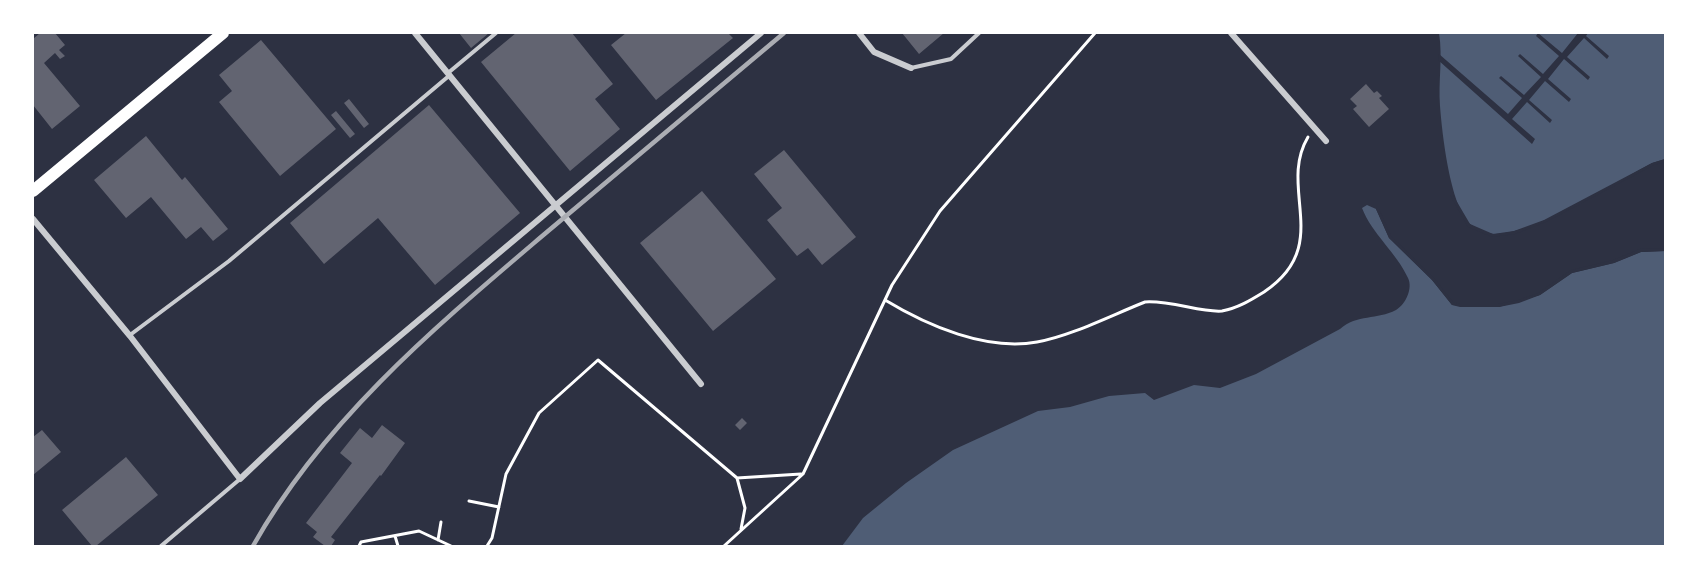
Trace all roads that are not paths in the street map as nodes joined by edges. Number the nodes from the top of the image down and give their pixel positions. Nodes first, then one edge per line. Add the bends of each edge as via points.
1 (223, 33) edge
2 (415, 33) edge
3 (496, 33) edge
4 (761, 33) edge
5 (859, 33) edge
6 (979, 33) edge
7 (1231, 33) edge
8 (911, 68) joint
9 (449, 74) junction
10 (1326, 141) dead end
11 (33, 191) edge
12 (556, 205) junction
13 (33, 219) edge
14 (130, 336) junction
15 (701, 384) dead end
16 (240, 479) junction
17 (161, 546) edge

1 - 11 main road
2 - 9 street
3 - 9 lane
4 - 12 street
5 - 8 street via 874,52
6 - 8 lane via 951,59
7 - 10 street
9 - 12 street
9 - 14 lane via 229,261
12 - 15 street
12 - 16 street via 320,403
13 - 14 street
14 - 16 street
16 - 17 lane

